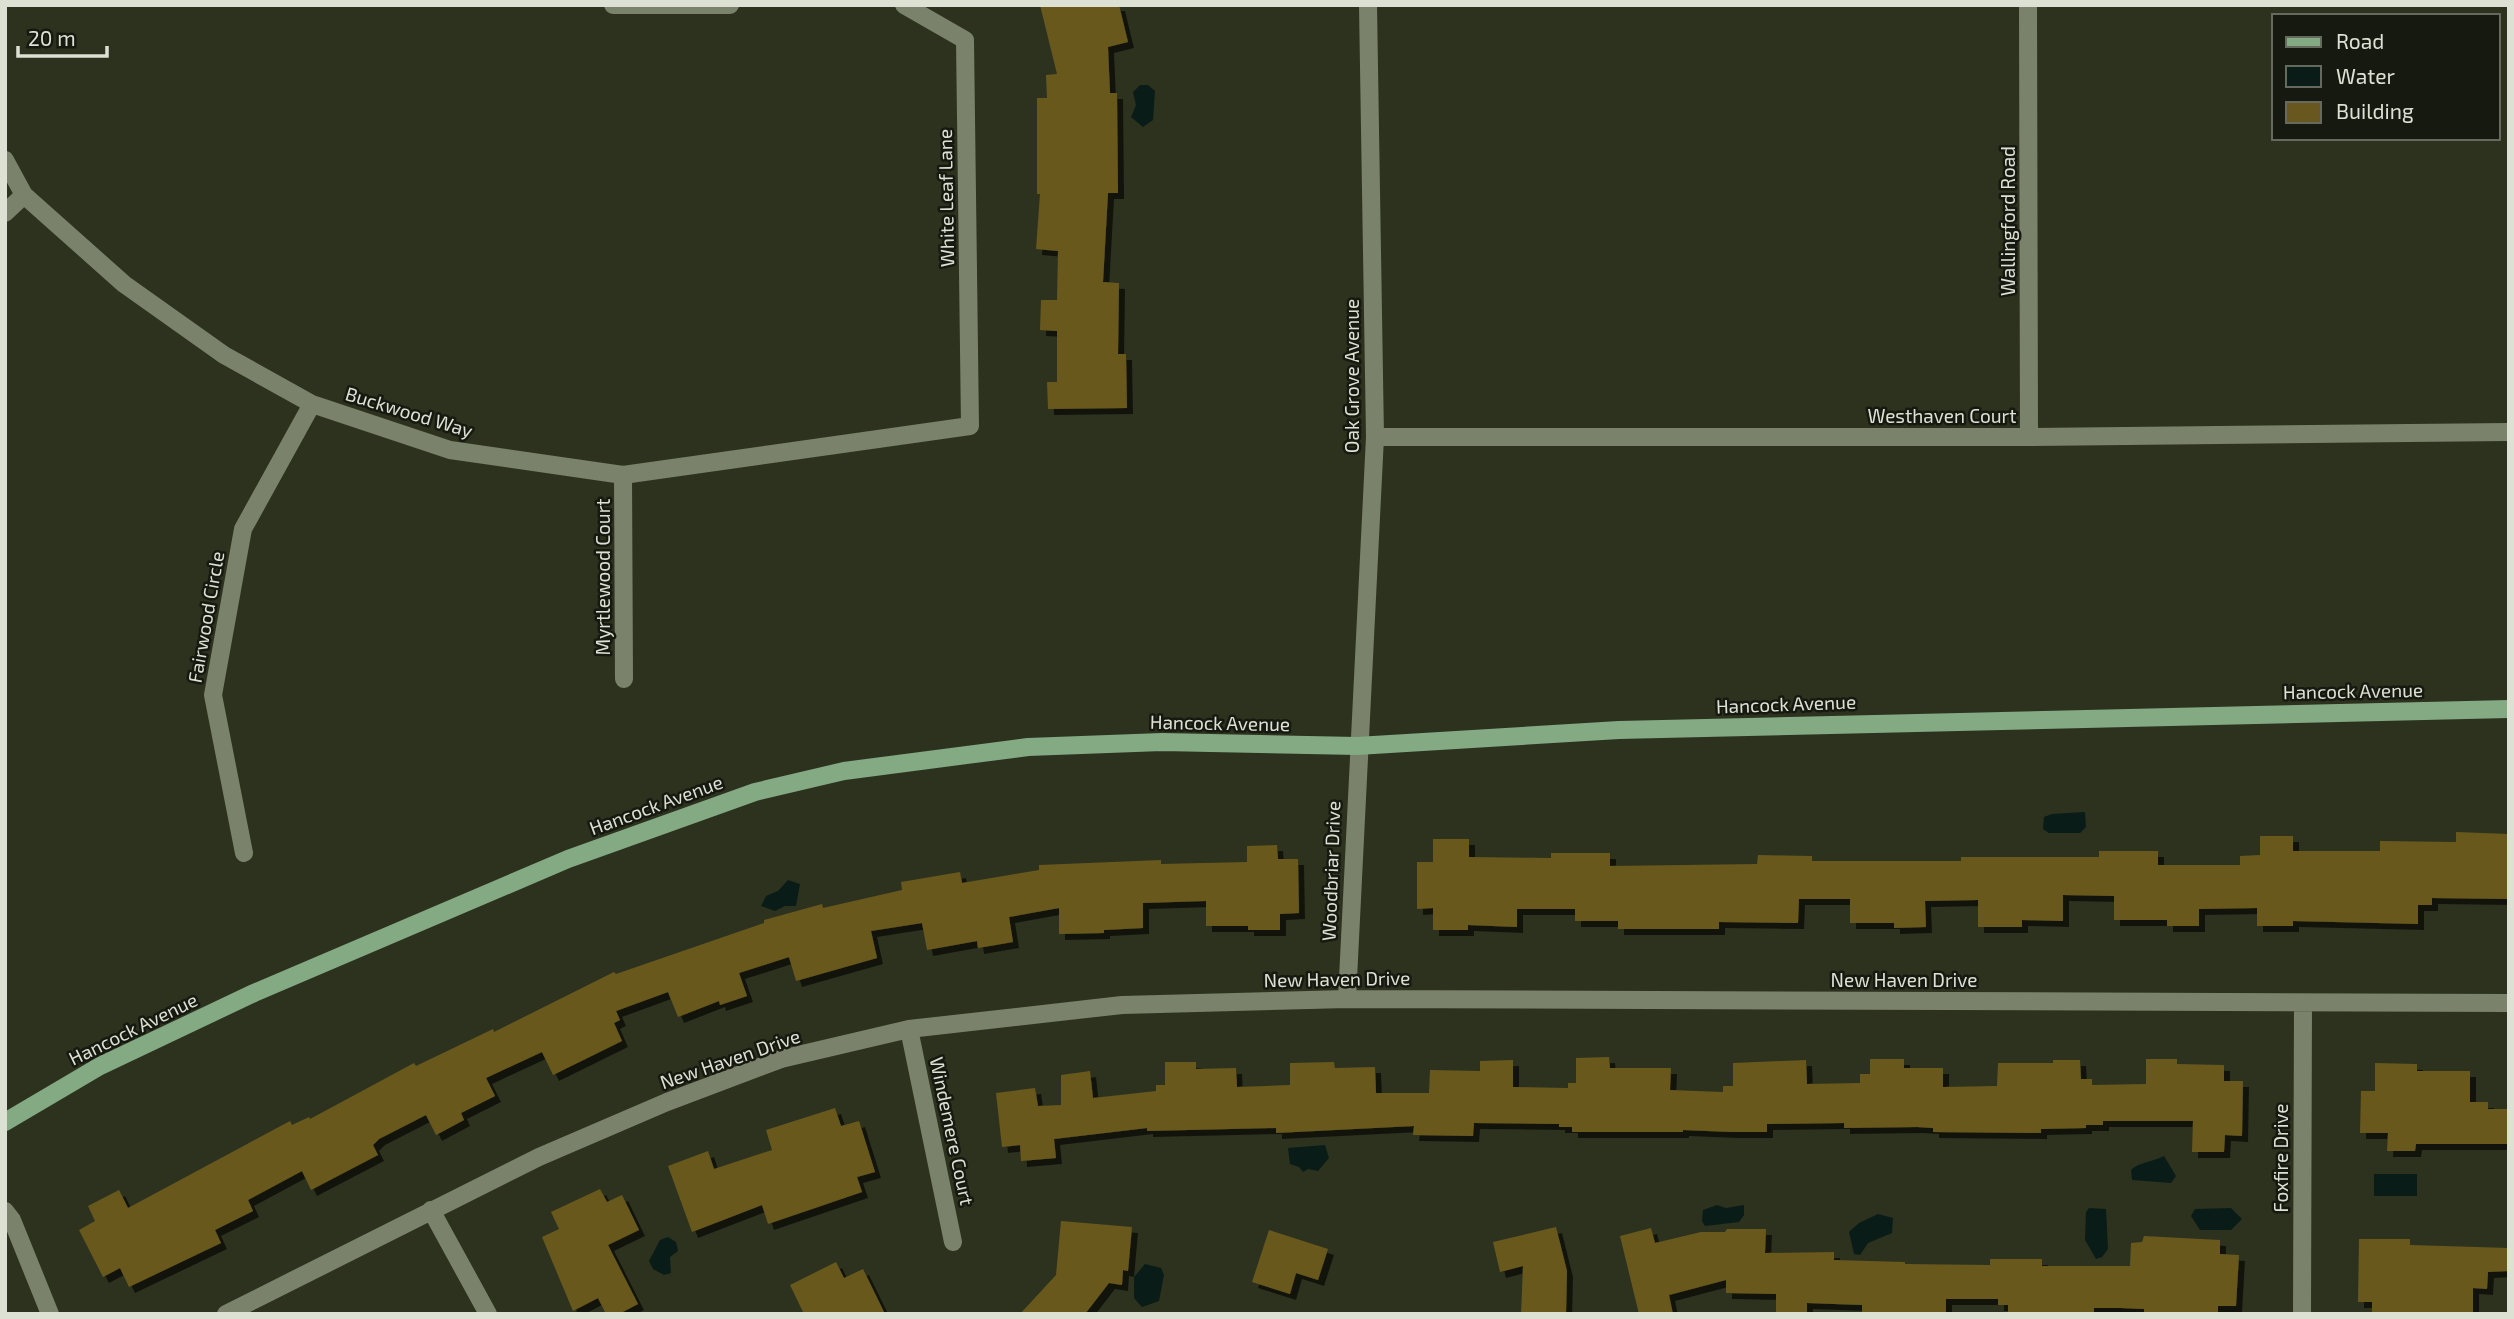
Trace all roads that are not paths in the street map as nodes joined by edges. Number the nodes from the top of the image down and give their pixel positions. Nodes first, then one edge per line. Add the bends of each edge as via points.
1 (613, 5) edge
2 (730, 5) edge
3 (904, 5) edge
4 (1368, 5) edge
5 (2028, 5) edge
6 (5, 160) edge
7 (24, 195) junction
8 (5, 213) edge
9 (312, 404) junction
10 (970, 426) joint
11 (2509, 432) edge
12 (1375, 437) junction
13 (2029, 437) junction
14 (624, 475) junction
15 (624, 679) dead end
16 (2509, 709) edge
17 (1357, 746) junction
18 (244, 853) dead end
19 (1347, 999) junction
20 (2303, 1003) junction
21 (2509, 1003) edge
22 (909, 1029) junction
23 (5, 1122) edge
24 (5, 1210) edge
25 (431, 1210) junction
26 (953, 1242) dead end
27 (50, 1314) edge
28 (226, 1314) edge
29 (488, 1314) edge
30 (2302, 1314) edge

1 - 2 street
3 - 10 street, White Leaf Lane via 965,40
4 - 12 street, Oak Grove Avenue
5 - 13 street, Wallingford Road
6 - 7 street, Buckwood Way
7 - 8 street
7 - 9 street, Buckwood Way via 124,284 224,355
9 - 14 street, Buckwood Way via 450,450
9 - 18 street, Fairwood Circle via 243,528 213,695
10 - 14 street, Buckwood Way
11 - 13 street, Westhaven Court
12 - 13 street, Westhaven Court
12 - 17 street, Oak Grove Avenue
14 - 15 street, Myrtlewood Court
16 - 17 main road, Hancock Avenue via 1619,730
17 - 19 street, Woodbriar Drive
17 - 23 main road, Hancock Avenue via 1162,742 1028,747 844,772 755,792 568,859 254,993 100,1066
19 - 20 street, New Haven Drive
19 - 22 street, New Haven Drive via 1122,1005
20 - 21 street, New Haven Drive
20 - 30 street, Foxfire Drive
22 - 25 street, New Haven Drive via 781,1059 667,1102
22 - 26 street, Windemere Court
24 - 27 street
25 - 28 street, New Haven Drive
25 - 29 street

